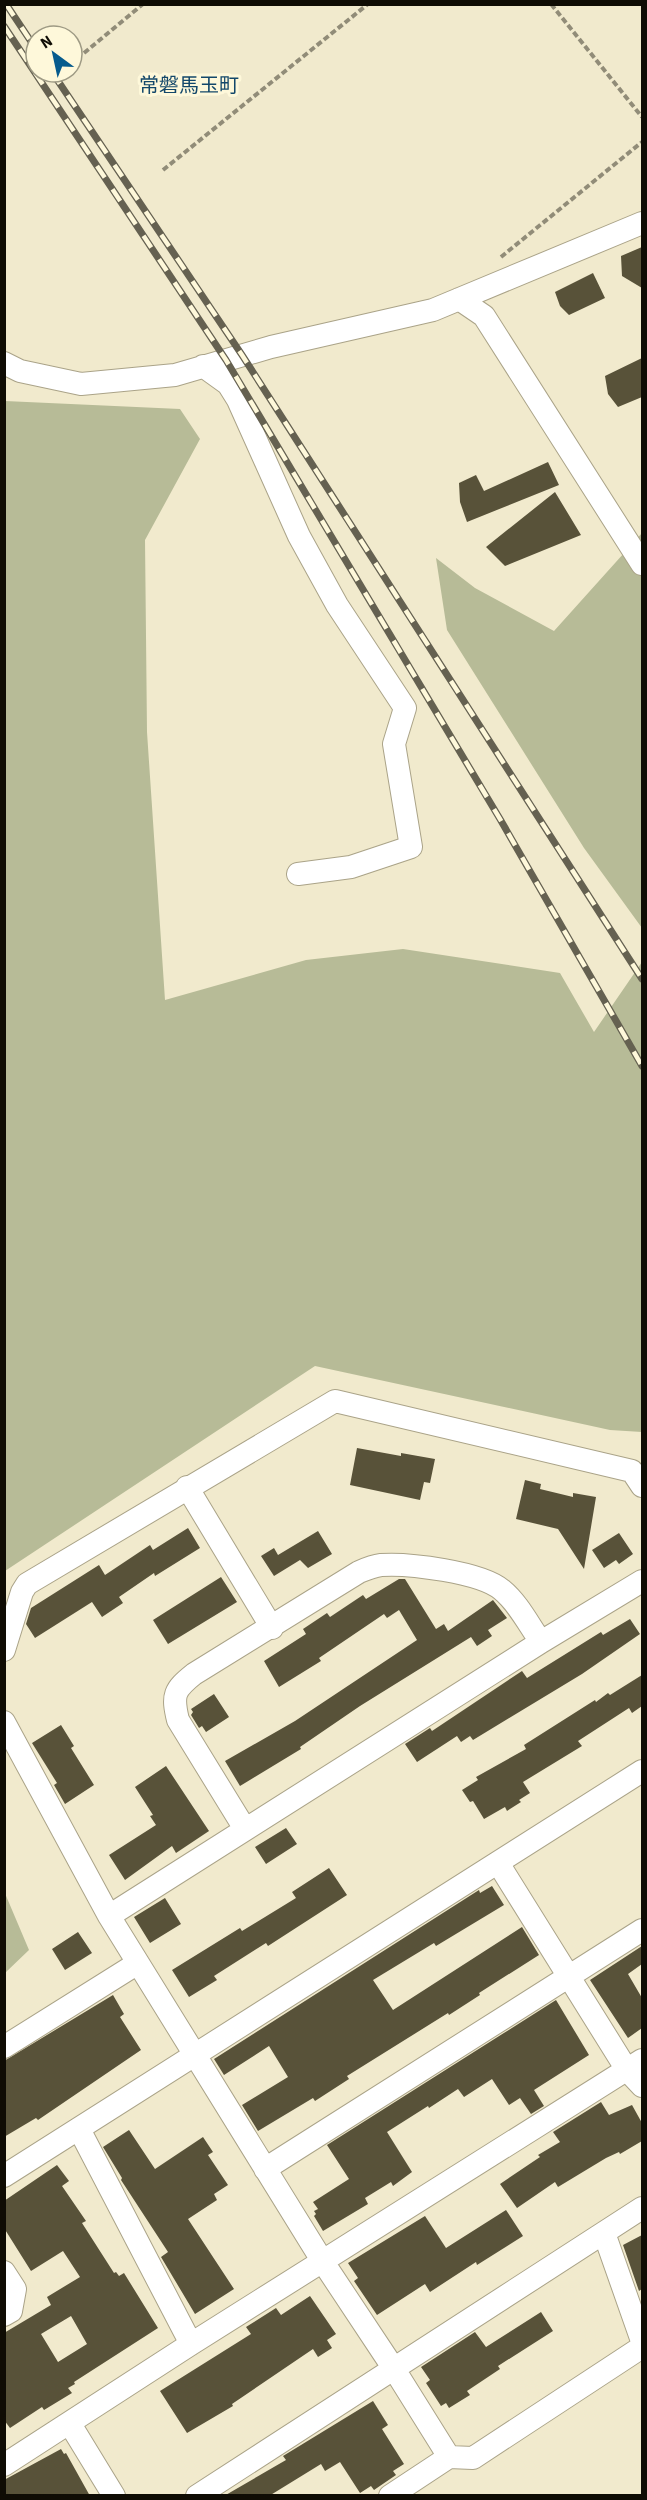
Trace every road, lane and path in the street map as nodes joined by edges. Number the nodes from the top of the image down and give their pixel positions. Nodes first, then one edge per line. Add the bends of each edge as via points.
1 (143, 4) edge
2 (368, 4) edge
3 (551, 4) edge
4 (84, 53) dead end
5 (642, 117) edge
6 (642, 142) edge
7 (163, 170) dead end
8 (642, 223) edge
9 (522, 274) junction
10 (459, 299) junction
11 (4, 363) edge
12 (203, 366) junction
13 (642, 564) edge
14 (298, 874) dead end
15 (642, 1486) edge
16 (187, 1487) junction
17 (642, 1581) edge
18 (272, 1628) junction
19 (541, 1642) junction
20 (4, 1650) edge
21 (4, 1722) edge
22 (642, 1772) edge
23 (245, 1829) junction
24 (498, 1863) junction
25 (109, 1916) junction
26 (642, 1930) edge
27 (138, 1963) junction
28 (569, 1978) junction
29 (4, 2047) edge
30 (195, 2055) junction
31 (635, 2065) edge
32 (642, 2086) edge
33 (79, 2129) junction
34 (265, 2169) junction
35 (4, 2176) edge
36 (642, 2208) edge
37 (604, 2233) junction
38 (323, 2262) junction
39 (4, 2272) edge
40 (4, 2315) edge
41 (642, 2341) edge
42 (191, 2344) junction
43 (642, 2347) edge
44 (394, 2369) junction
45 (70, 2424) junction
46 (449, 2457) junction
47 (4, 2465) edge
48 (114, 2496) edge
49 (197, 2496) edge
50 (390, 2496) edge

1 - 4 path
2 - 7 path
3 - 5 path
6 - 9 path via 501,258
8 - 9 street
9 - 10 street
10 - 12 street via 433,310
10 - 13 street via 484,316
11 - 12 street via 20,371 81,384 176,375
12 - 14 street via 228,384 238,399 299,536 337,604 405,708 394,744 411,847 351,867
15 - 16 street via 632,1471 335,1401
16 - 18 street
16 - 20 street via 27,1584
17 - 19 street
18 - 19 street via 358,1572 378,1565 400,1565 445,1570 495,1584 511,1598
18 - 23 street via 179,1686 173,1701 178,1720
19 - 23 street
21 - 25 street
22 - 24 street
23 - 25 street
24 - 28 street
24 - 30 street
25 - 27 street
26 - 28 street
27 - 29 street
27 - 30 street
28 - 31 street
28 - 34 street
30 - 33 street
30 - 34 street
31 - 32 street
31 - 38 street
33 - 35 street
33 - 42 street
34 - 38 street
36 - 37 street
37 - 41 street
37 - 44 street
38 - 42 street
38 - 44 street
39 - 40 street via 15,2289 11,2311
42 - 45 street
43 - 46 street via 473,2458
44 - 46 street
44 - 49 street
45 - 47 street
45 - 48 street
46 - 50 street

